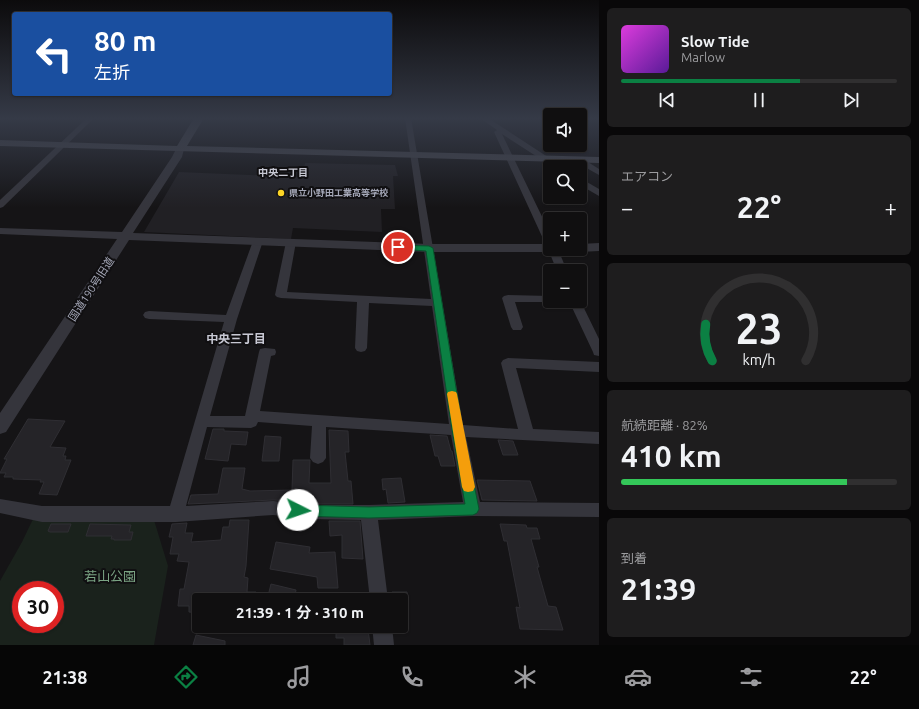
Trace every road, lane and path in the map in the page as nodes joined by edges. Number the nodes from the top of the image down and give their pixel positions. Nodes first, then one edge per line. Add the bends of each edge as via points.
1 (60, 148) edge
2 (153, 148) edge
3 (414, 148) edge
4 (506, 148) edge
5 (529, 148) edge
6 (180, 149) junction
7 (415, 155) junction
8 (511, 158) junction
9 (546, 159) junction
10 (577, 159) junction
11 (599, 160) edge
12 (599, 173) edge
13 (587, 185) edge
14 (599, 193) edge
15 (0, 206) edge
16 (543, 228) edge
17 (0, 231) edge
18 (126, 235) junction
19 (258, 241) junction
20 (291, 242) junction
21 (429, 248) junction
22 (587, 248) edge
23 (599, 248) edge
24 (543, 249) edge
25 (543, 299) edge
26 (363, 300) junction
27 (438, 303) junction
28 (579, 308) edge
29 (149, 315) dead end
30 (231, 319) junction
31 (517, 327) dead end
32 (361, 348) dead end
33 (270, 352) dead end
34 (599, 352) edge
35 (599, 367) edge
36 (253, 416) junction
37 (319, 420) junction
38 (201, 421) junction
39 (0, 427) edge
40 (457, 430) junction
41 (527, 435) junction
42 (599, 438) edge
43 (318, 458) dead end
44 (0, 506) edge
45 (473, 509) junction
46 (599, 510) edge
47 (369, 513) junction
48 (176, 514) junction
49 (378, 593) edge
50 (383, 633) edge
51 (384, 645) edge

1 - 15 street
2 - 6 main road
3 - 7 street
4 - 8 street
5 - 9 street
6 - 7 main road
6 - 18 street, 国道190号旧道
7 - 8 main road
7 - 21 street
8 - 9 main road
8 - 16 street
9 - 10 main road
10 - 11 main road
10 - 12 street
13 - 14 street
17 - 18 street
18 - 19 street
18 - 39 street, 国道190号旧道
19 - 20 street
19 - 30 street
20 - 21 street
20 - 26 street via 281,296
21 - 24 street
21 - 27 street
22 - 23 street
25 - 31 street via 508,298
26 - 27 street
26 - 32 street
27 - 40 street
28 - 34 street
29 - 30 street
30 - 38 street
33 - 36 street via 265,352
35 - 41 street via 508,363
36 - 37 street
36 - 38 street via 251,422
37 - 40 street
37 - 43 street
38 - 48 street
40 - 41 street
40 - 45 street
41 - 42 street
44 - 48 street via 42,514
45 - 46 street
45 - 47 street
47 - 48 street via 310,512 273,508
47 - 49 street
50 - 51 street

